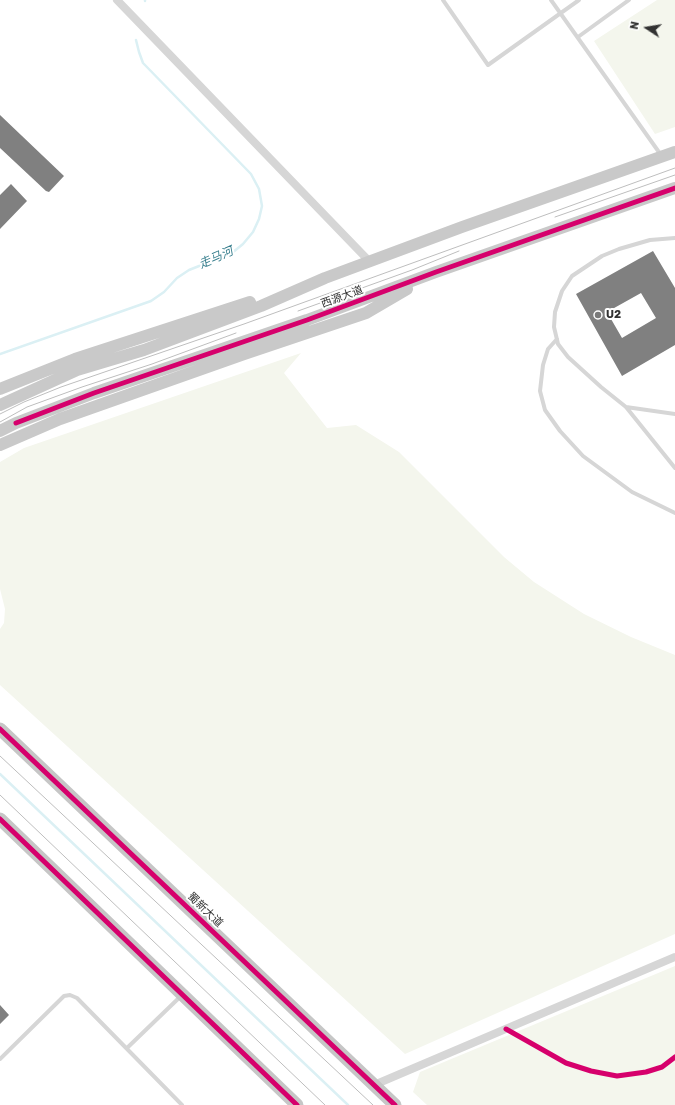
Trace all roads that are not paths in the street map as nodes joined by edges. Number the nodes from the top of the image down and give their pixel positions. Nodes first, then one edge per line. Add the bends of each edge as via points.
1 (117, 0) edge
2 (443, 0) edge
3 (552, 0) edge
4 (579, 0) edge
5 (629, 0) edge
6 (561, 13) junction
7 (578, 37) junction
8 (675, 152) edge
9 (663, 157) junction
10 (675, 188) edge
11 (675, 238) edge
12 (370, 262) junction
13 (436, 272) junction
14 (325, 278) junction
15 (557, 339) junction
16 (0, 389) edge
17 (3, 403) edge
18 (626, 407) junction
19 (675, 414) edge
20 (0, 431) edge
21 (0, 445) edge
22 (675, 468) edge
23 (675, 513) edge
24 (0, 729) edge
25 (0, 819) edge
26 (675, 957) edge
27 (182, 994) junction
28 (127, 1048) junction
29 (0, 1059) edge
30 (374, 1085) junction
31 (182, 1105) edge
32 (297, 1105) edge
33 (395, 1105) edge

1 - 12 street
2 - 6 lane via 488,65
3 - 6 lane
4 - 6 lane
5 - 7 lane
6 - 7 lane
7 - 9 lane
8 - 9 main road, 西源大道
9 - 12 main road, 西源大道
10 - 13 main road, 西源大道
11 - 15 lane via 650,240 619,249 602,256 572,276 562,290 555,312 554,327
12 - 14 main road, 西源大道
13 - 20 main road, 西源大道 via 307,320 94,393
13 - 21 main road via 366,313 60,419
14 - 16 main road via 75,359
14 - 17 main road, 西源大道 via 261,306 144,350 77,370
15 - 18 lane via 568,356 601,388
15 - 23 lane via 548,349 542,365 540,391 545,410 583,456 632,492
18 - 19 lane
18 - 22 lane
24 - 30 highway, 蜀新大道
25 - 27 highway
26 - 30 street
27 - 28 lane
27 - 32 highway
28 - 29 lane via 77,998 70,995 64,996
28 - 31 lane
30 - 33 highway, 蜀新大道

